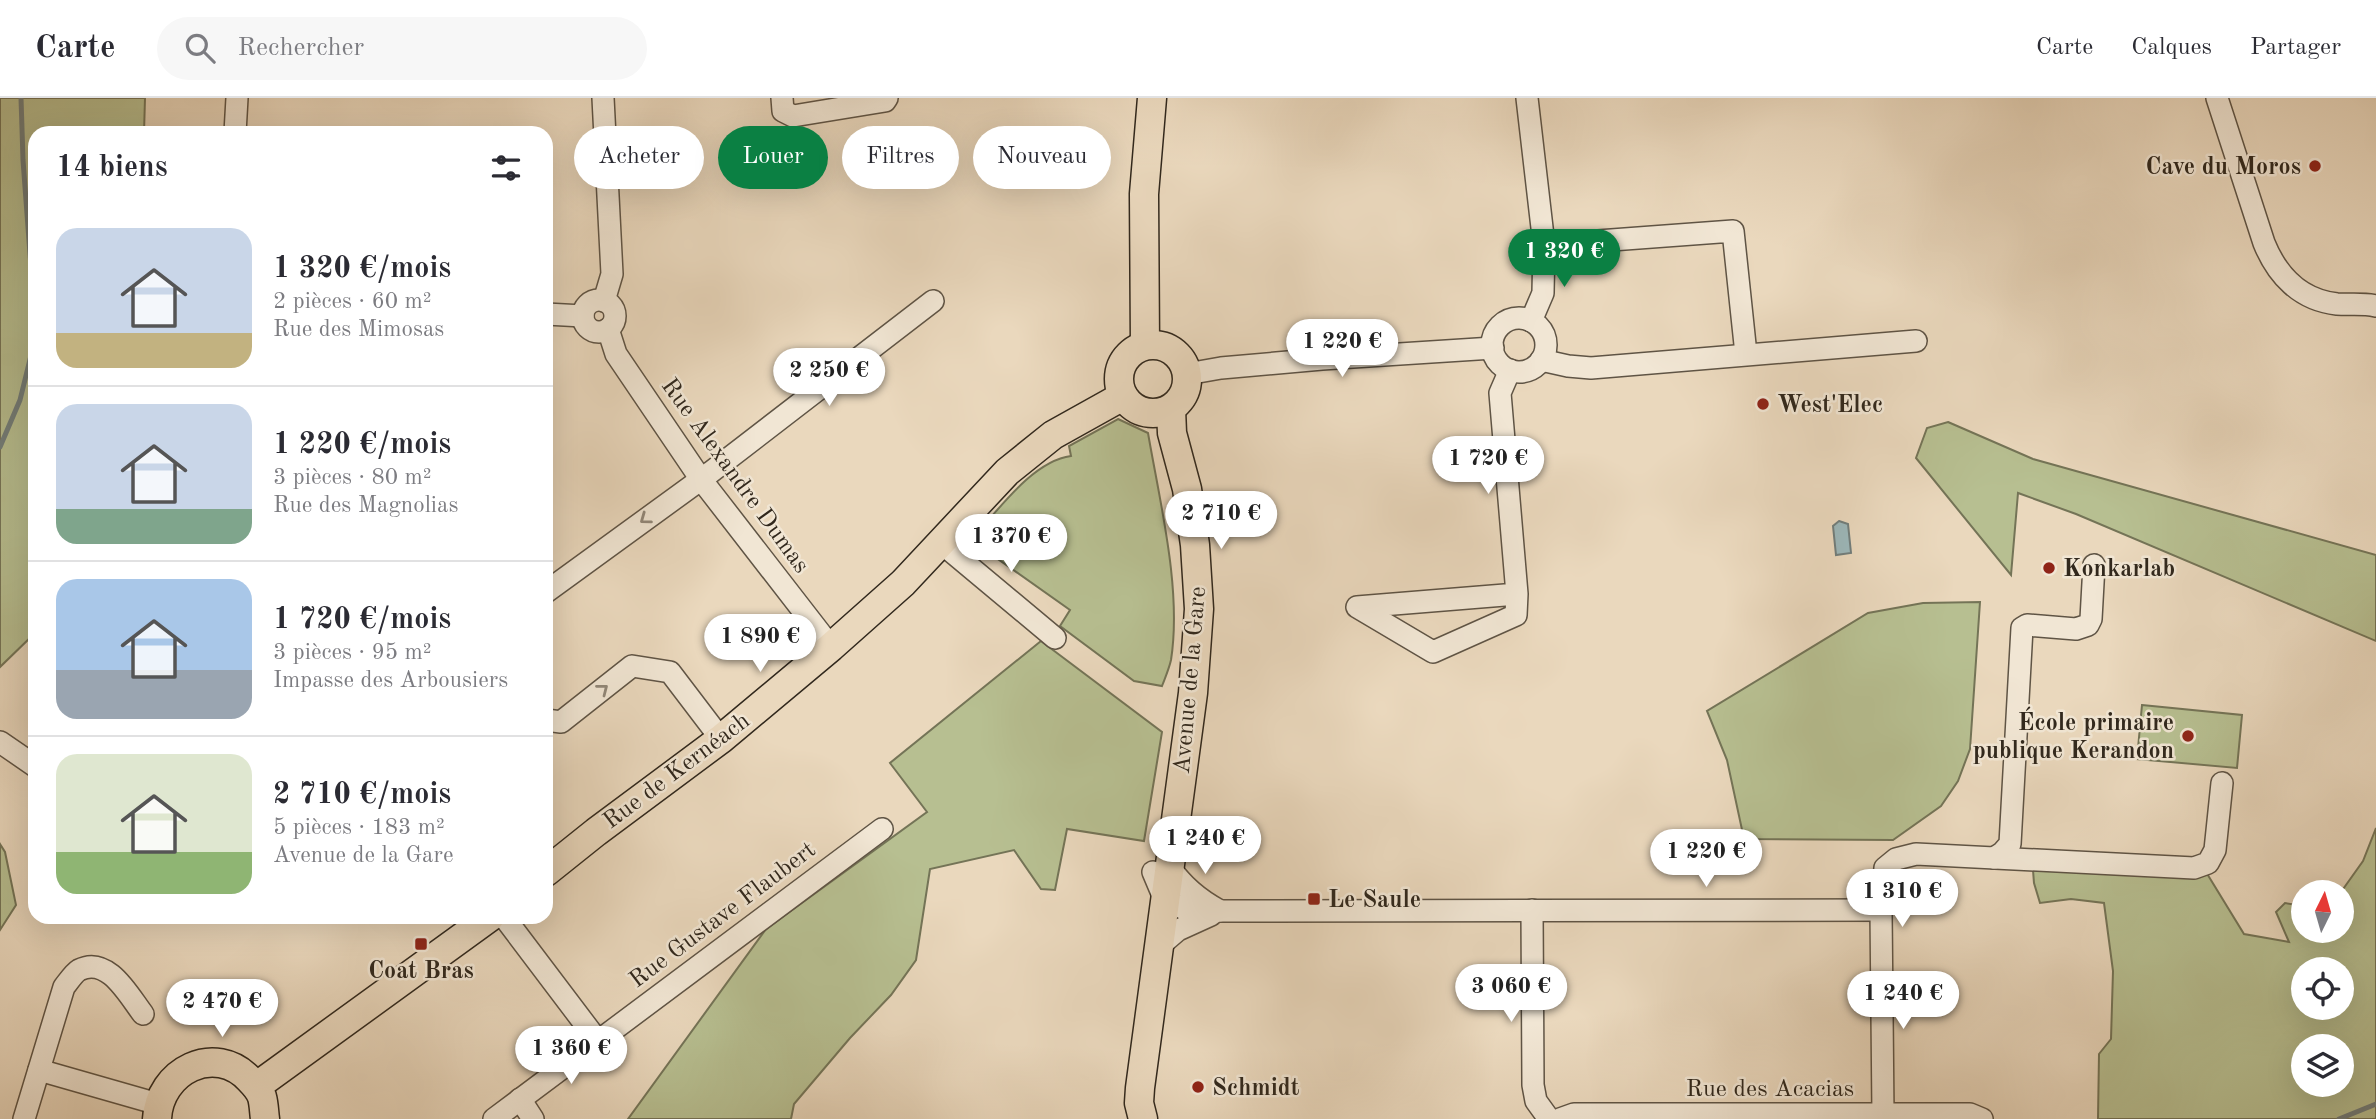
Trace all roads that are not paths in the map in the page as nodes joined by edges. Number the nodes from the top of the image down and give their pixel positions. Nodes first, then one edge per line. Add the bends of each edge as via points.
1 (237, 98) edge
2 (603, 98) edge
3 (782, 98) edge
4 (887, 98) edge
5 (1152, 98) edge
6 (1527, 98) edge
7 (2217, 98) edge
8 (235, 126) edge
9 (1544, 245) junction
10 (604, 301) junction
11 (933, 301) dead end
12 (2373, 303) edge
13 (553, 314) edge
14 (583, 316) junction
15 (1531, 321) junction
16 (608, 329) junction
17 (1916, 341) dead end
18 (1145, 345) junction
19 (1493, 348) junction
20 (1746, 354) junction
21 (1542, 360) junction
22 (1510, 370) junction
23 (1187, 374) junction
24 (1123, 396) junction
25 (1160, 411) junction
26 (700, 478) junction
27 (940, 542) junction
28 (2094, 565) dead end
29 (553, 587) edge
30 (1517, 594) junction
31 (1055, 638) dead end
32 (831, 647) junction
33 (553, 721) edge
34 (721, 738) junction
35 (0, 742) edge
36 (28, 760) edge
37 (2222, 783) dead end
38 (882, 829) dead end
39 (1994, 858) junction
40 (553, 866) edge
41 (1162, 878) junction
42 (1532, 910) junction
43 (1881, 910) junction
44 (1220, 911) junction
45 (480, 924) edge
46 (509, 924) edge
47 (1157, 948) junction
48 (142, 1014) dead end
49 (597, 1040) junction
50 (39, 1070) junction
51 (267, 1079) junction
52 (520, 1099) junction
53 (158, 1112) edge
54 (1883, 1115) junction
55 (1981, 1118) edge
56 (24, 1119) edge
57 (265, 1119) edge
58 (494, 1119) edge
59 (533, 1119) edge
60 (1128, 1119) edge
61 (1143, 1119) edge
62 (1549, 1119) edge
63 (1560, 1119) edge

1 - 8 street
2 - 10 street via 612,274
3 - 4 street via 783,111 793,116
5 - 18 main road via 1144,194
6 - 9 street
7 - 12 street via 2264,243 2282,276 2316,299
9 - 15 street via 1542,293
9 - 20 street via 1733,231
10 - 14 street via 590,303
10 - 16 street via 614,311
11 - 26 street
13 - 14 street
14 - 16 street via 594,330
15 - 19 street via 1507,321 1495,332
15 - 21 street via 1546,342
16 - 26 street, Rue Alexandre Dumas via 617,354
17 - 20 street
18 - 23 main road via 1172,351
18 - 24 main road via 1123,363 1119,374
19 - 22 street via 1498,361
19 - 23 street via 1296,361
20 - 21 street via 1591,368
21 - 22 street via 1527,370
22 - 30 street via 1500,393
23 - 25 main road via 1180,401
24 - 25 main road via 1139,411
24 - 27 main road, Rue de Kernéach via 1053,435 1007,472
25 - 41 main road, Avenue de la Gare via 1172,433 1192,520 1199,597 1193,693
26 -> 29 street
26 - 32 street, Rue Alexandre Dumas
27 - 31 street
27 - 32 main road, Rue de Kernéach via 903,583
28 - 39 street via 2088,625 2022,628 2010,844
30 - 30 street via 1516,615 1433,652 1357,607
32 - 34 main road, Rue de Kernéach
33 -> 34 street via 561,722 632,666 670,672
34 - 40 main road, Rue de Kernéach
35 - 36 street
37 - 39 street via 2215,850 2208,863 2194,868
38 - 49 street, Rue Gustave Flaubert
39 - 43 street via 1916,854 1896,859 1885,868
41 - 44 street via 1184,886
41 - 44 street via 1188,911
41 - 47 main road, Avenue de la Gare
41 - 60 main road, Avenue de la Gare via 1129,1040
42 - 43 street
42 - 44 street
42 - 62 street via 1533,1085 1536,1101
43 - 54 street
44 - 47 street via 1178,930
45 - 51 main road
46 - 49 street
47 - 61 main road, Avenue de la Gare via 1140,1088
48 - 50 street via 113,975 97,967 80,970 64,986
49 - 52 street, Rue Gustave Flaubert
50 - 53 street
50 - 56 street
51 - 53 main road via 231,1066 200,1064 172,1079
51 - 57 main road via 262,1097
52 - 58 street, Rue Gustave Flaubert
52 - 59 street
54 - 55 street, Rue des Acacias via 1970,1114
54 - 63 street, Rue des Acacias via 1574,1114

